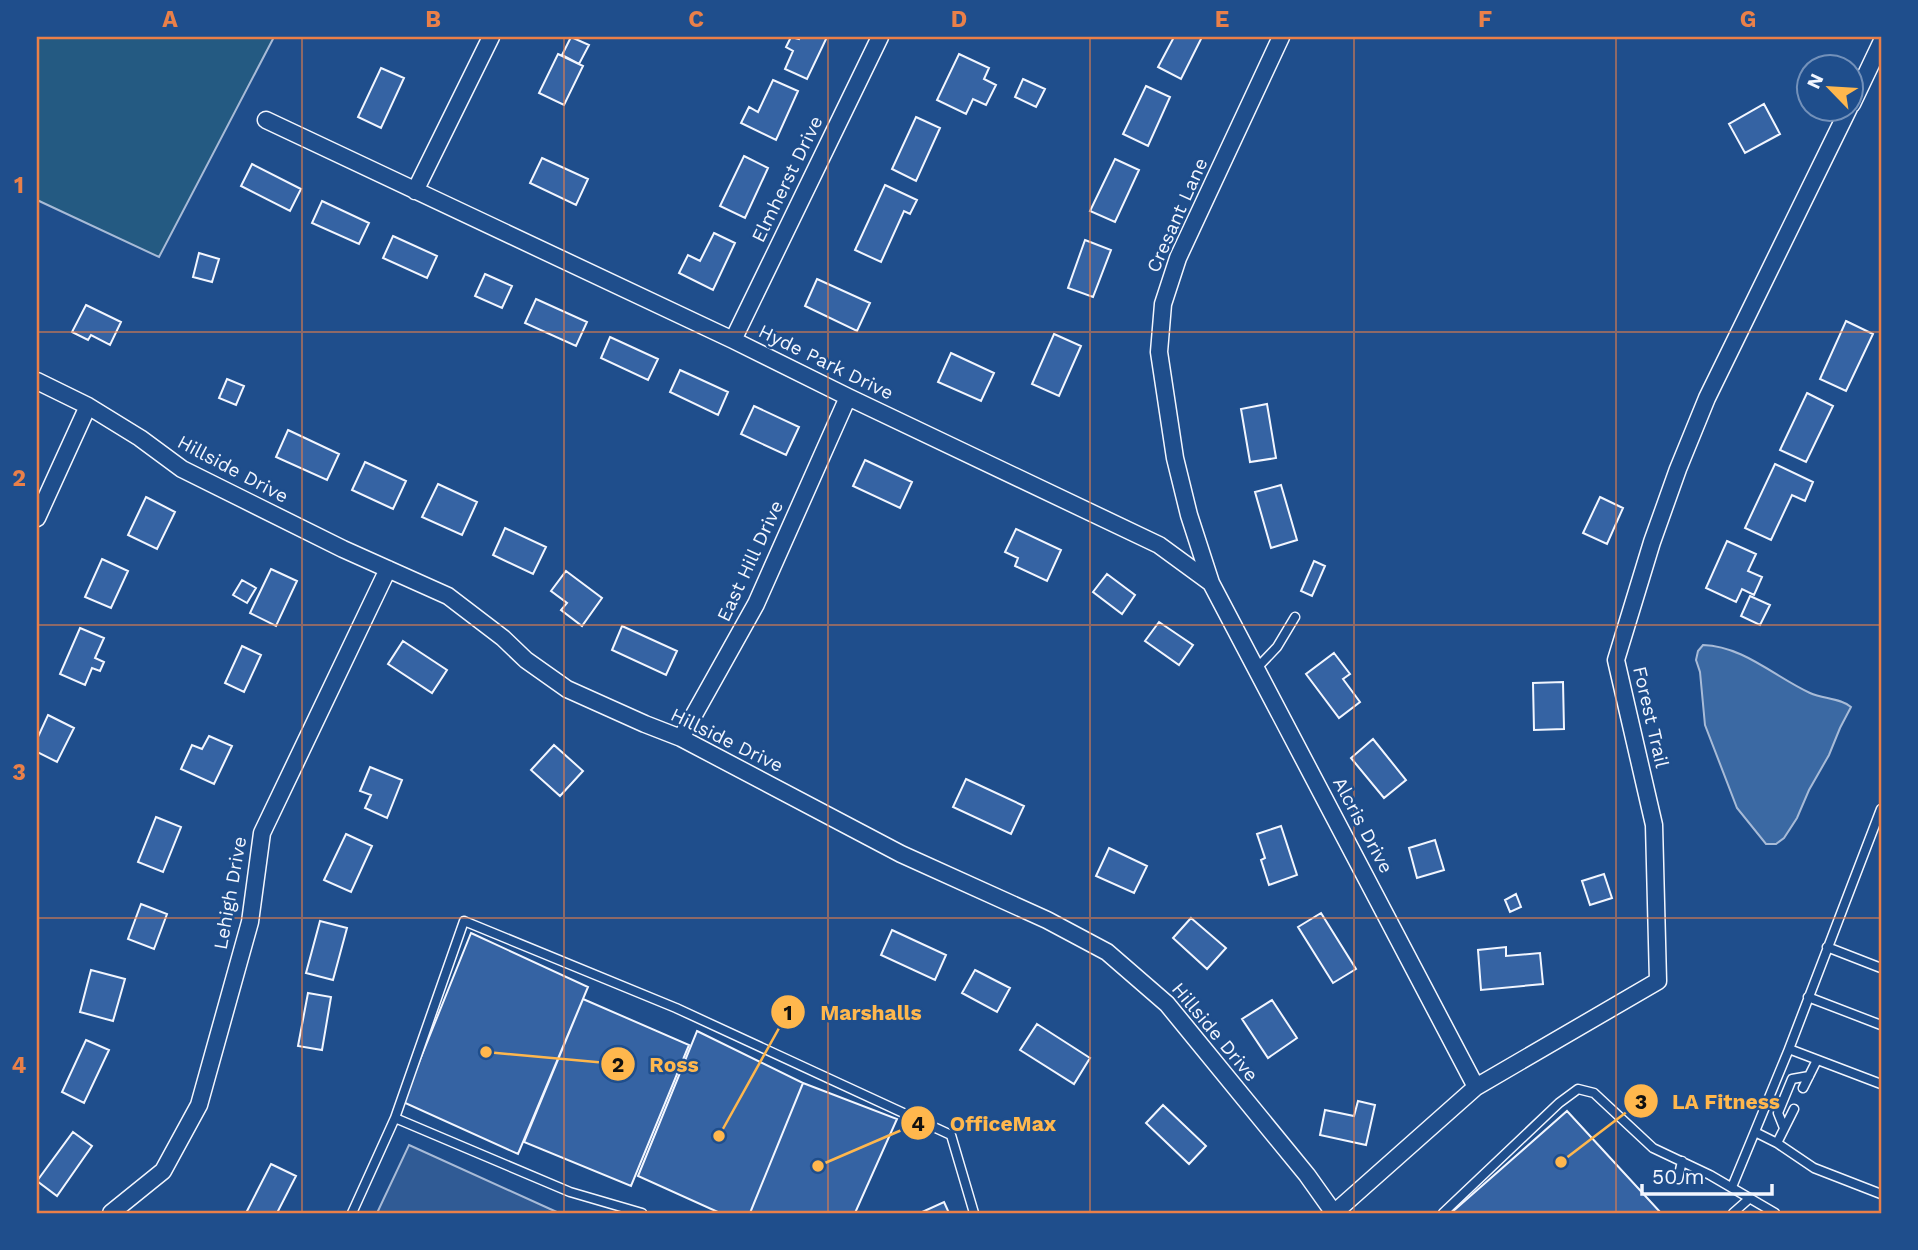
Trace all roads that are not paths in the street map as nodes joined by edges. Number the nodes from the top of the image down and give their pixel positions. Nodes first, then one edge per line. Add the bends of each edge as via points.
1 (491, 37) edge
2 (880, 37) edge
3 (1281, 37) edge
4 (1881, 43) edge
5 (1866, 75) edge
6 (266, 120) dead end
7 (1842, 122) edge
8 (415, 191) junction
9 (733, 340) junction
10 (37, 381) edge
11 (848, 397) junction
12 (88, 407) junction
13 (37, 517) edge
14 (388, 569) junction
15 (1211, 583) junction
16 (1295, 617) dead end
17 (1256, 669) junction
18 (681, 738) junction
19 (1881, 809) edge
20 (1828, 947) junction
21 (1881, 968) edge
22 (1808, 997) junction
23 (1881, 1025) edge
24 (1789, 1049) junction
25 (1817, 1060) junction
26 (1809, 1076) junction
27 (1881, 1084) edge
28 (1476, 1087) junction
29 (1803, 1088) dead end
30 (1794, 1109) dead end
31 (395, 1118) junction
32 (1784, 1128) junction
33 (1755, 1132) junction
34 (1777, 1143) junction
35 (1682, 1161) junction
36 (1678, 1179) dead end
37 (1732, 1187) junction
38 (1881, 1194) edge
39 (1750, 1198) junction
40 (111, 1213) edge
41 (352, 1213) edge
42 (642, 1213) edge
43 (974, 1213) edge
44 (1334, 1213) edge
45 (1443, 1213) edge
46 (1733, 1213) edge
47 (1775, 1213) edge

1 - 8 street
2 - 9 street, Elmherst Drive
3 - 15 street, Cresant Lane via 1178,258 1163,304 1160,352 1175,458
4 - 5 street
6 - 8 street, Hyde Park Drive
7 - 28 street, Forest Trail via 1707,398 1652,542 1616,660 1654,825 1658,981
8 - 9 street, Hyde Park Drive
9 - 11 street, Hyde Park Drive
10 - 12 street, Hillside Drive
11 - 15 street, Hyde Park Drive via 1159,545
11 - 18 street, East Hill Drive via 756,604
12 - 13 street
12 - 14 street, Hillside Drive via 182,469
14 - 18 street, Hillside Drive via 448,596 568,689
14 - 40 street, Lehigh Drive via 262,833 250,922 199,1105 163,1171
15 - 17 street, Alcris Drive
16 - 17 lane via 1277,647
17 - 28 street, Alcris Drive
18 - 44 street, Hillside Drive via 901,854 1107,952 1167,1004
19 - 20 lane
20 - 21 lane
20 - 22 lane
22 - 23 lane
22 - 24 lane
24 - 25 lane
24 - 33 lane
25 - 26 lane
25 - 27 lane
26 - 29 lane
26 - 32 lane via 1792,1079 1778,1113
28 - 44 street, Forest Trail
30 - 32 lane
31 - 41 lane
31 - 42 lane via 570,1192
31 - 43 lane via 464,921 676,1008 951,1135
32 - 34 lane
33 - 34 lane
33 - 37 lane
34 - 38 lane via 1814,1168
35 - 36 lane
35 - 37 lane
35 - 45 lane via 1653,1148 1594,1093 1578,1090
37 - 39 lane
39 - 46 lane
39 - 47 lane

